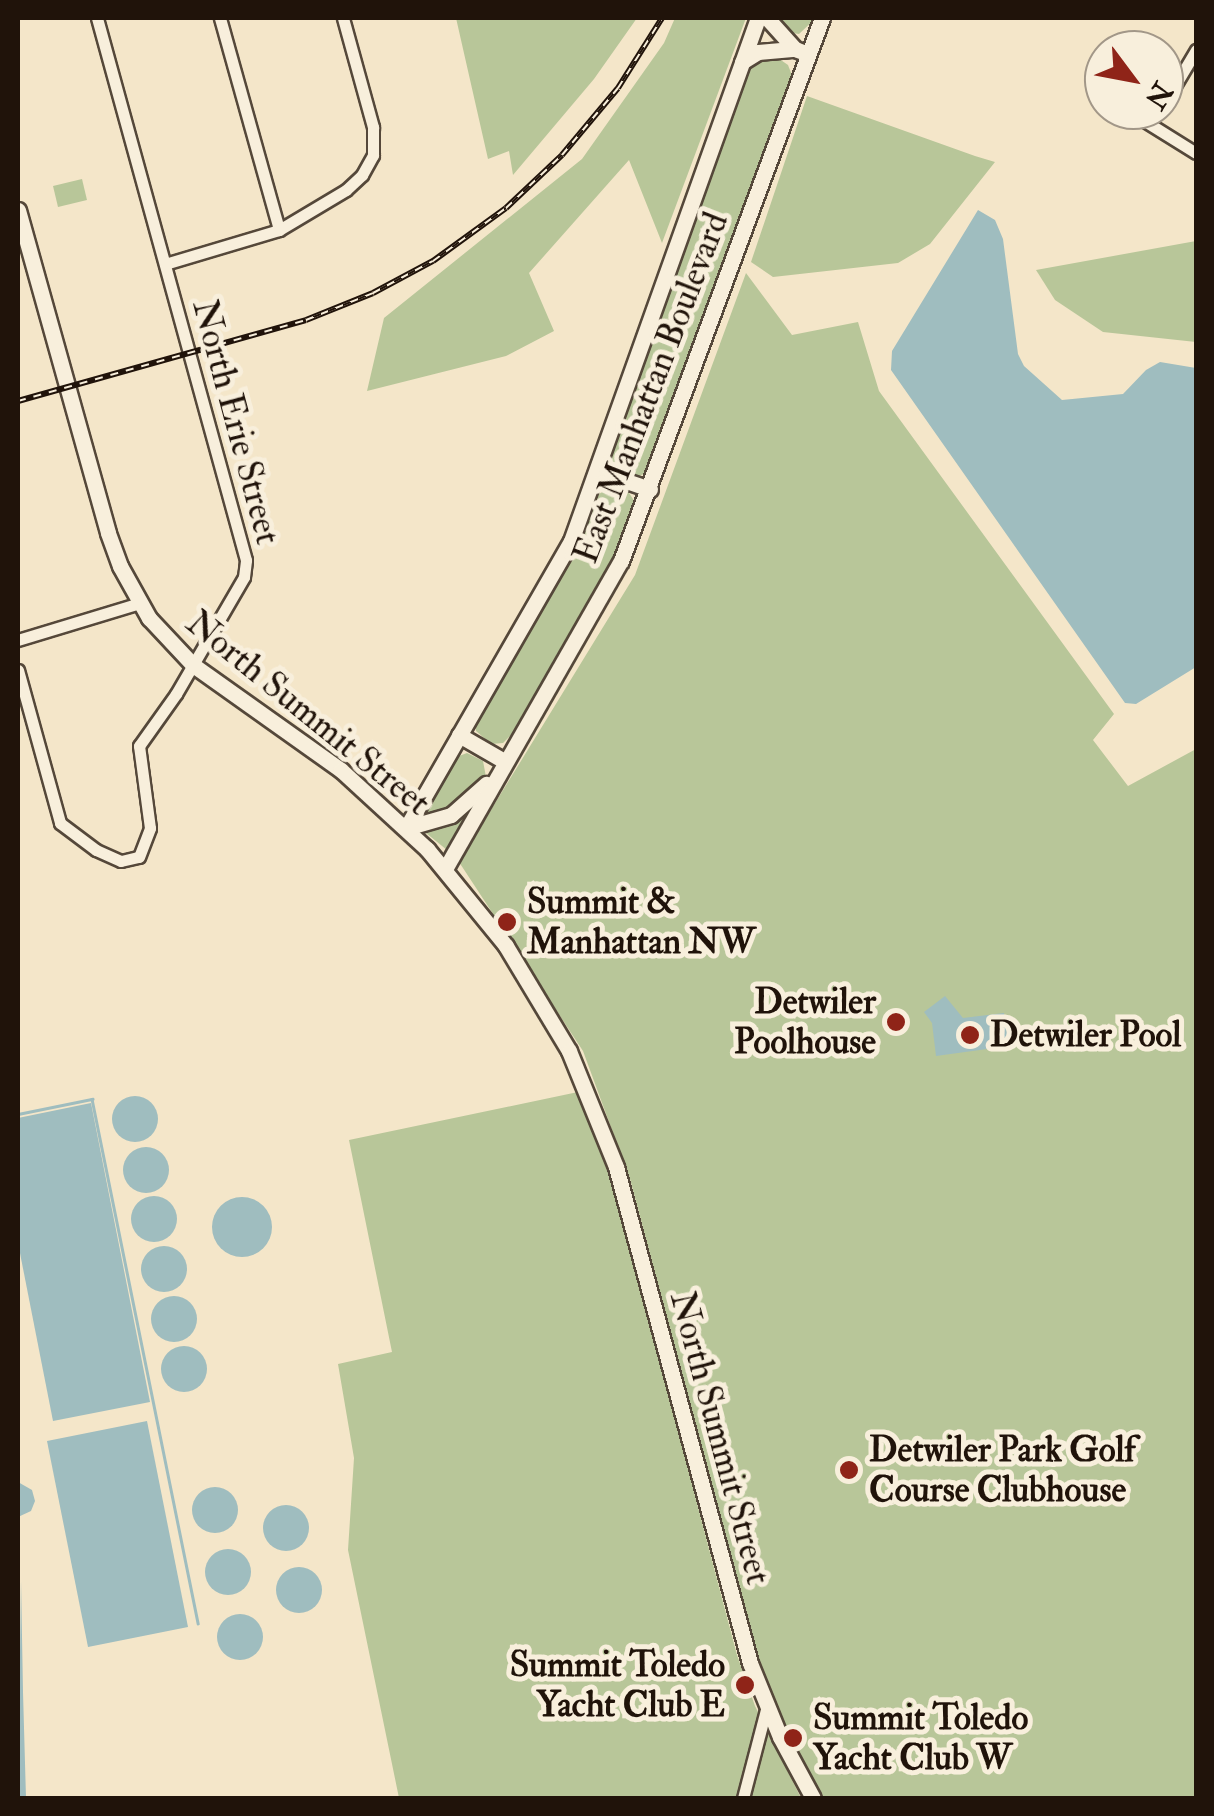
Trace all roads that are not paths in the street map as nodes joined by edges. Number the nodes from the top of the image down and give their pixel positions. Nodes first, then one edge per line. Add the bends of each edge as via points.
1 (97, 18) edge
2 (220, 18) edge
3 (343, 18) edge
4 (758, 18) edge
5 (767, 18) edge
6 (822, 18) edge
7 (802, 52) junction
8 (742, 62) junction
9 (1158, 130) edge
10 (1196, 153) edge
11 (18, 210) edge
12 (280, 230) junction
13 (165, 264) junction
14 (596, 471) junction
15 (650, 489) junction
16 (140, 603) junction
17 (18, 640) edge
18 (193, 665) junction
19 (18, 670) edge
20 (459, 735) junction
21 (504, 761) junction
22 (406, 828) junction
23 (445, 869) junction
24 (766, 1706) junction
25 (743, 1798) edge
26 (813, 1798) edge

1 - 13 street, North Erie Street
2 - 12 street
3 - 12 street via 373,127 373,155 346,190
4 - 8 street, East Manhattan Boulevard
5 - 7 street
6 - 7 street, East Manhattan Boulevard
7 - 8 street via 758,52
7 - 15 street, East Manhattan Boulevard
8 - 14 street, East Manhattan Boulevard
9 - 10 street
11 - 16 street, North Summit Street via 108,533
12 - 13 street
13 - 18 street, North Erie Street via 246,560 244,578
14 - 15 street
14 - 20 street, East Manhattan Boulevard via 566,550
15 - 21 street, East Manhattan Boulevard via 621,561
16 - 17 street
16 - 18 street, North Summit Street
18 - 19 street, North Erie Street via 139,746 149,838 139,857 122,861 96,850 56,817
18 - 22 street, North Summit Street via 341,770
20 - 21 street
20 - 22 street, East Manhattan Boulevard
21 - 22 street via 452,815
21 - 23 street, East Manhattan Boulevard
22 - 23 street, North Summit Street
23 - 24 street, North Summit Street via 529,981 599,1118
24 - 25 street
24 - 26 street, North Summit Street

